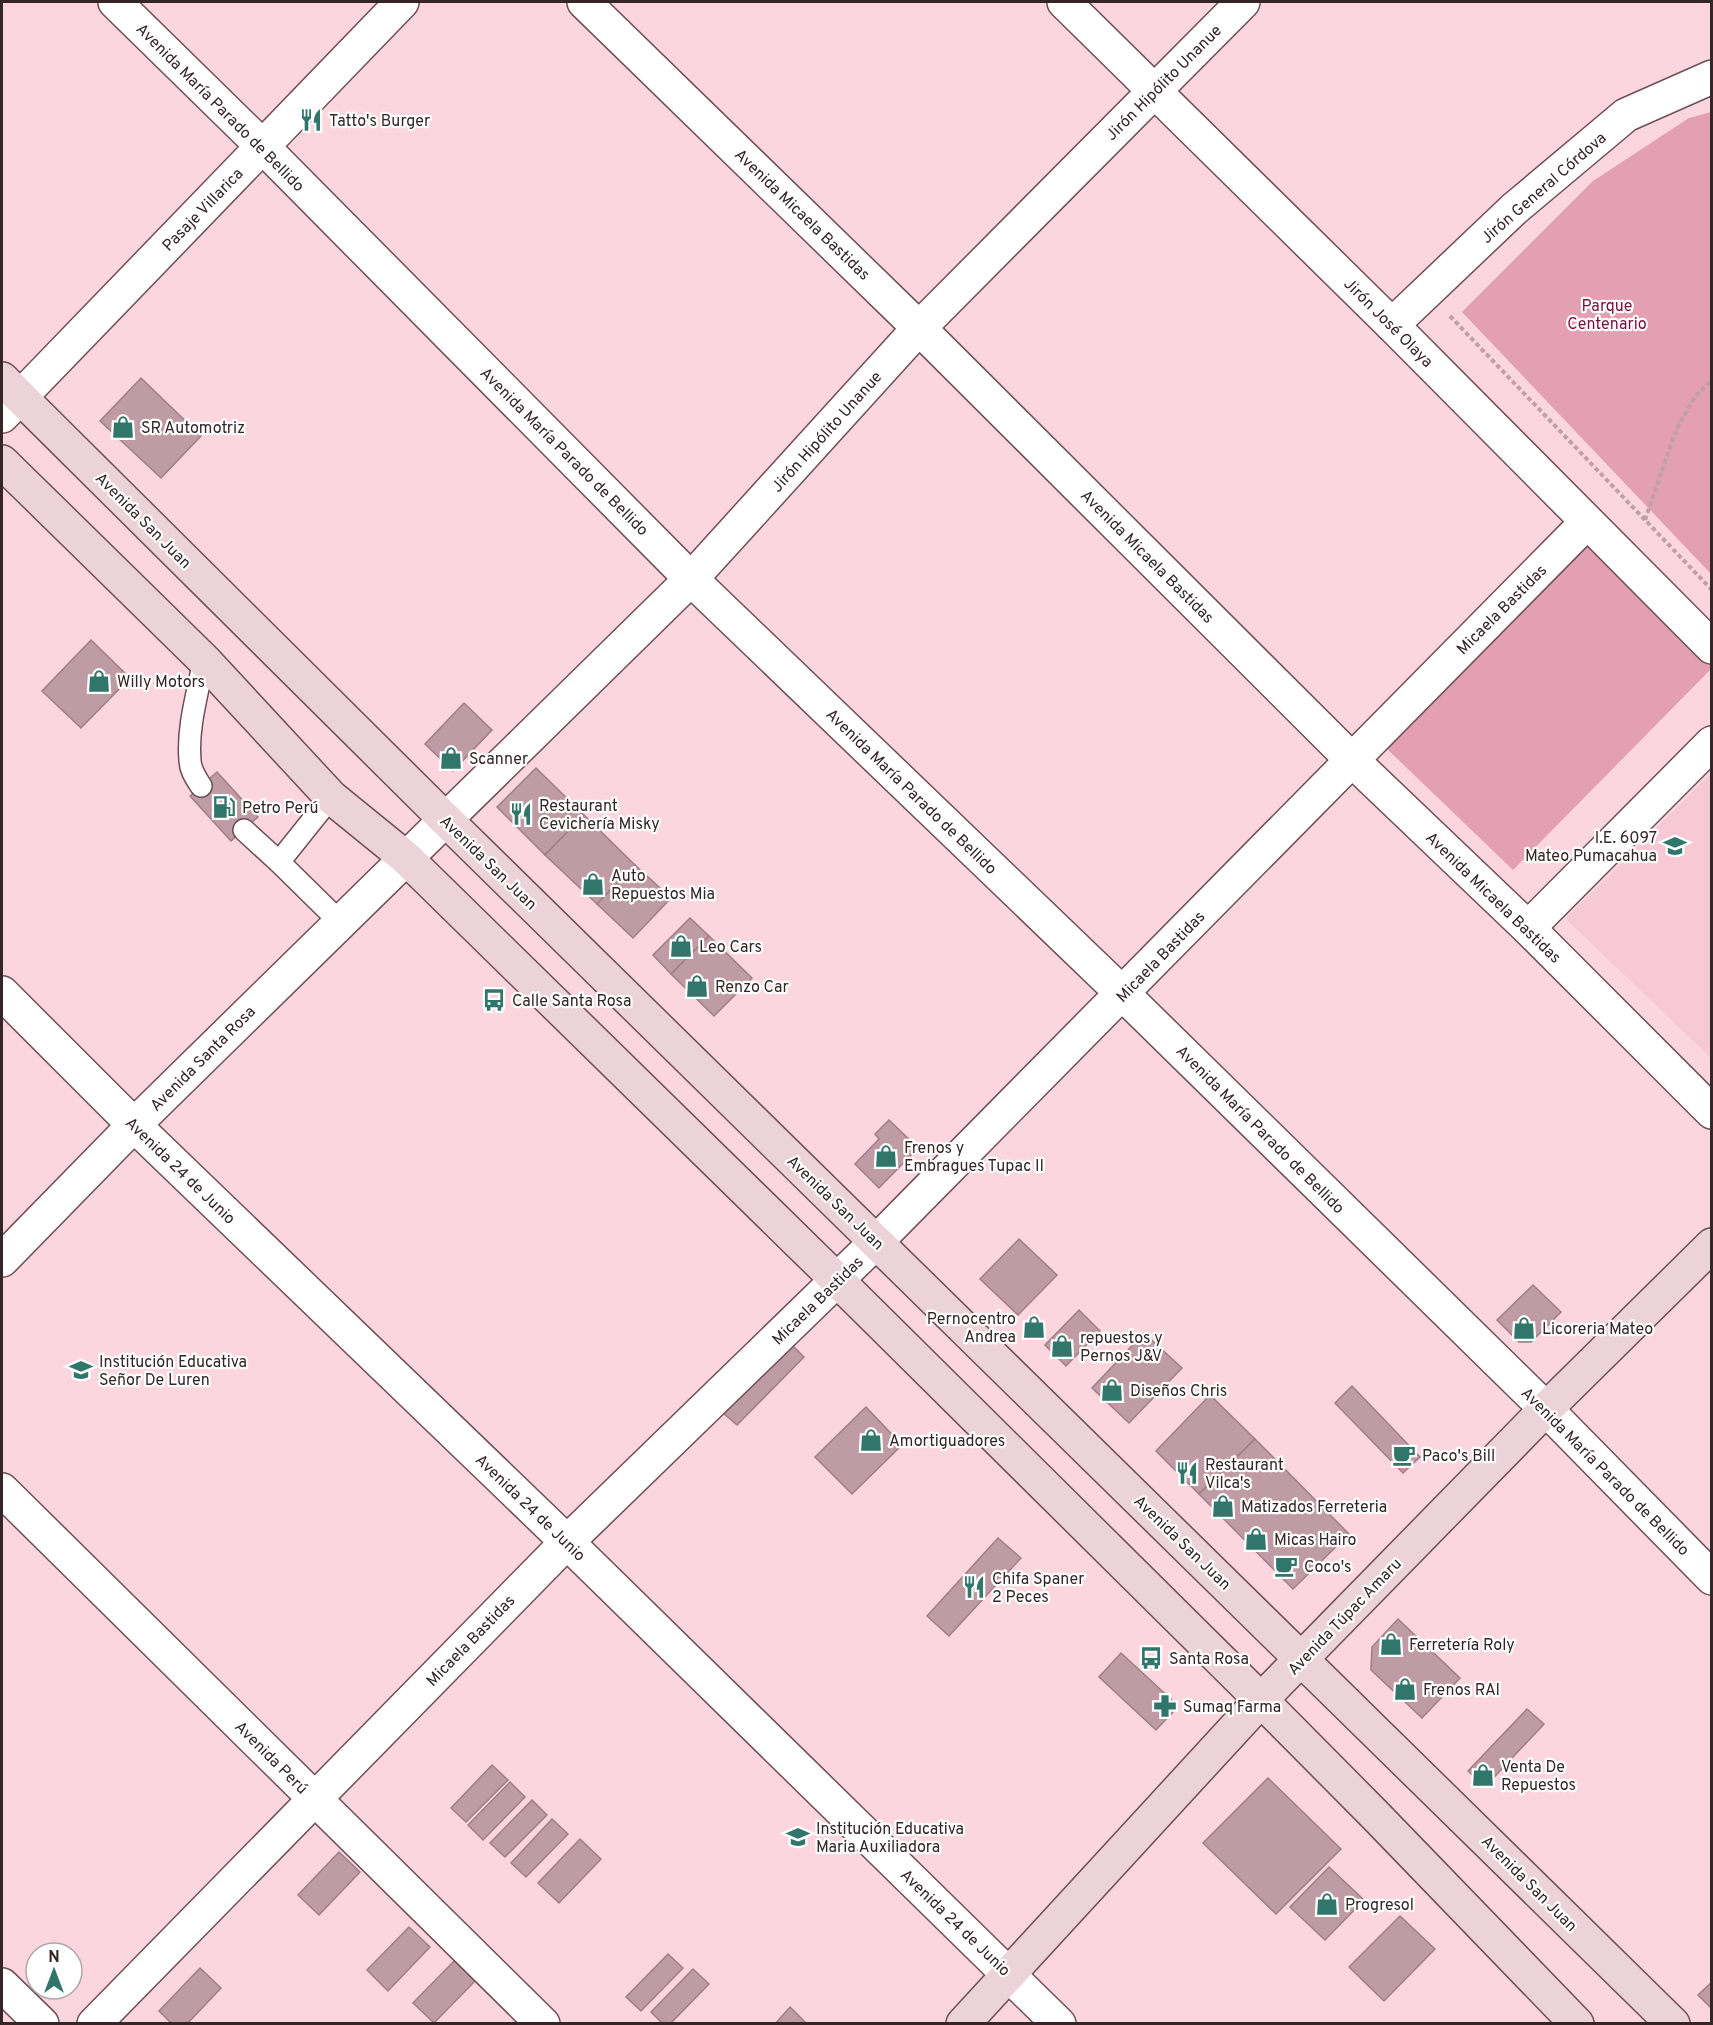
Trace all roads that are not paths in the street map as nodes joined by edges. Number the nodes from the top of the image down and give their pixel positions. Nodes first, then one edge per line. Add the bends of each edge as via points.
1 (115, 2) edge
2 (402, 2) edge
3 (584, 2) edge
4 (1064, 2) edge
5 (1243, 2) edge
6 (1712, 77) edge
7 (1155, 91) junction
8 (262, 146) junction
9 (1392, 325) junction
10 (920, 328) junction
11 (8, 398) edge
12 (2, 462) edge
13 (1587, 522) junction
14 (692, 579) junction
15 (1712, 647) edge
16 (204, 660) junction
17 (1712, 743) edge
18 (1352, 760) junction
19 (201, 786) dead end
20 (331, 797) junction
21 (446, 820) junction
22 (244, 830) dead end
23 (406, 858) junction
24 (279, 862) junction
25 (340, 922) junction
26 (1528, 928) junction
27 (2, 993) edge
28 (1123, 994) junction
29 (1712, 1112) edge
30 (134, 1125) junction
31 (876, 1242) junction
32 (1712, 1245) edge
33 (2, 1260) edge
34 (837, 1280) junction
35 (1546, 1409) junction
36 (2, 1490) edge
37 (567, 1542) junction
38 (1712, 1578) edge
39 (1302, 1659) junction
40 (1260, 1700) junction
41 (314, 1799) junction
42 (1009, 1974) junction
43 (2, 1985) edge
44 (42, 2024) edge
45 (94, 2024) edge
46 (543, 2024) edge
47 (963, 2024) edge
48 (1059, 2024) edge
49 (1577, 2024) edge
50 (1673, 2024) edge

1 - 8 street, Avenida María Parado de Bellido
2 - 8 street, Pasaje Villarica
3 - 10 street, Avenida Micaela Bastidas
4 - 7 street, Jirón José Olaya
5 - 7 street, Jirón Hipólito Unanue
6 - 9 street, Jirón General Córdova via 1626,115 1514,209
7 - 9 street, Jirón José Olaya
7 - 10 street, Jirón Hipólito Unanue
8 - 11 street, Pasaje Villarica
8 - 14 street, Avenida María Parado de Bellido
9 - 13 street, Jirón José Olaya
10 - 14 street, Jirón Hipólito Unanue
10 - 18 street, Avenida Micaela Bastidas
11 - 21 main road, Avenida San Juan
12 - 16 main road
13 - 15 street, Jirón José Olaya
13 - 18 street, Micaela Bastidas
14 - 21 street, Jirón Hipólito Unanue
14 - 28 street, Avenida María Parado de Bellido
16 - 19 lane via 192,723 190,761
16 - 20 main road
17 - 26 street
18 - 26 street, Avenida Micaela Bastidas
18 - 28 street, Micaela Bastidas
20 - 23 main road
20 - 24 lane
21 - 23 street, Jirón Hipólito Unanue
21 - 31 main road, Avenida San Juan
22 - 24 lane
23 - 25 street, Avenida Santa Rosa
23 - 34 main road
24 - 25 lane
25 - 30 street, Avenida Santa Rosa
26 - 29 street, Avenida Micaela Bastidas
27 - 30 street, Avenida 24 de Junio
28 - 31 street, Micaela Bastidas
28 - 35 street, Avenida María Parado de Bellido
30 - 33 street, Avenida Santa Rosa
30 - 37 street, Avenida 24 de Junio
31 - 34 street, Micaela Bastidas
31 - 39 main road, Avenida San Juan
32 - 35 main road, Avenida Túpac Amaru
34 - 37 street, Micaela Bastidas
34 - 40 main road
35 - 38 street, Avenida María Parado de Bellido
35 - 39 main road, Avenida Túpac Amaru
36 - 41 street, Avenida Perú
37 - 41 street, Micaela Bastidas
37 - 42 street, Avenida 24 de Junio
39 - 40 main road, Avenida Túpac Amaru
39 - 50 main road, Avenida San Juan
40 - 42 main road, Avenida Túpac Amaru
40 - 49 main road
41 - 45 street, Micaela Bastidas
41 - 46 street, Avenida Perú
42 - 47 main road, Avenida Túpac Amaru
42 - 48 street, Avenida 24 de Junio
43 - 44 street

